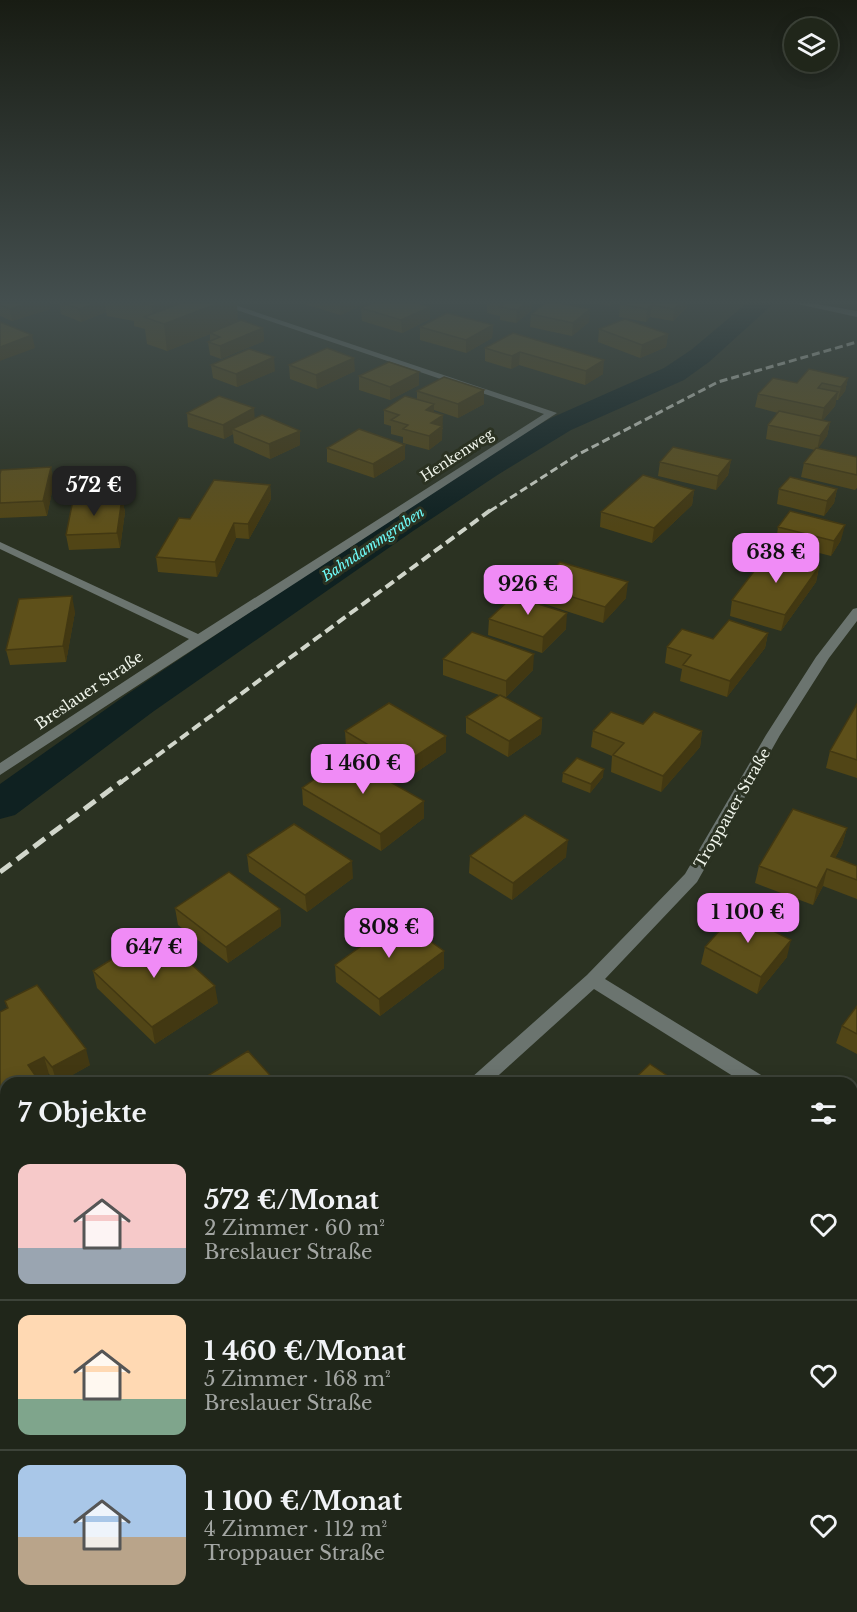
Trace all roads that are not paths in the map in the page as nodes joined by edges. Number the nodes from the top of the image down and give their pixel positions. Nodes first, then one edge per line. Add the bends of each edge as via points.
1 (447, 378) edge
2 (0, 545) edge
3 (297, 576) joint
4 (857, 612) edge
5 (197, 638) junction
6 (0, 770) edge
7 (593, 980) junction
8 (485, 1077) edge
9 (749, 1077) edge

1 - 3 street, Henkenweg via 552,413
2 - 5 street
3 - 5 street, Breslauer Straße
4 - 7 street, Troppauer Straße via 773,735 692,878
5 - 6 street, Breslauer Straße
7 - 8 street, Troppauer Straße
7 - 9 street

